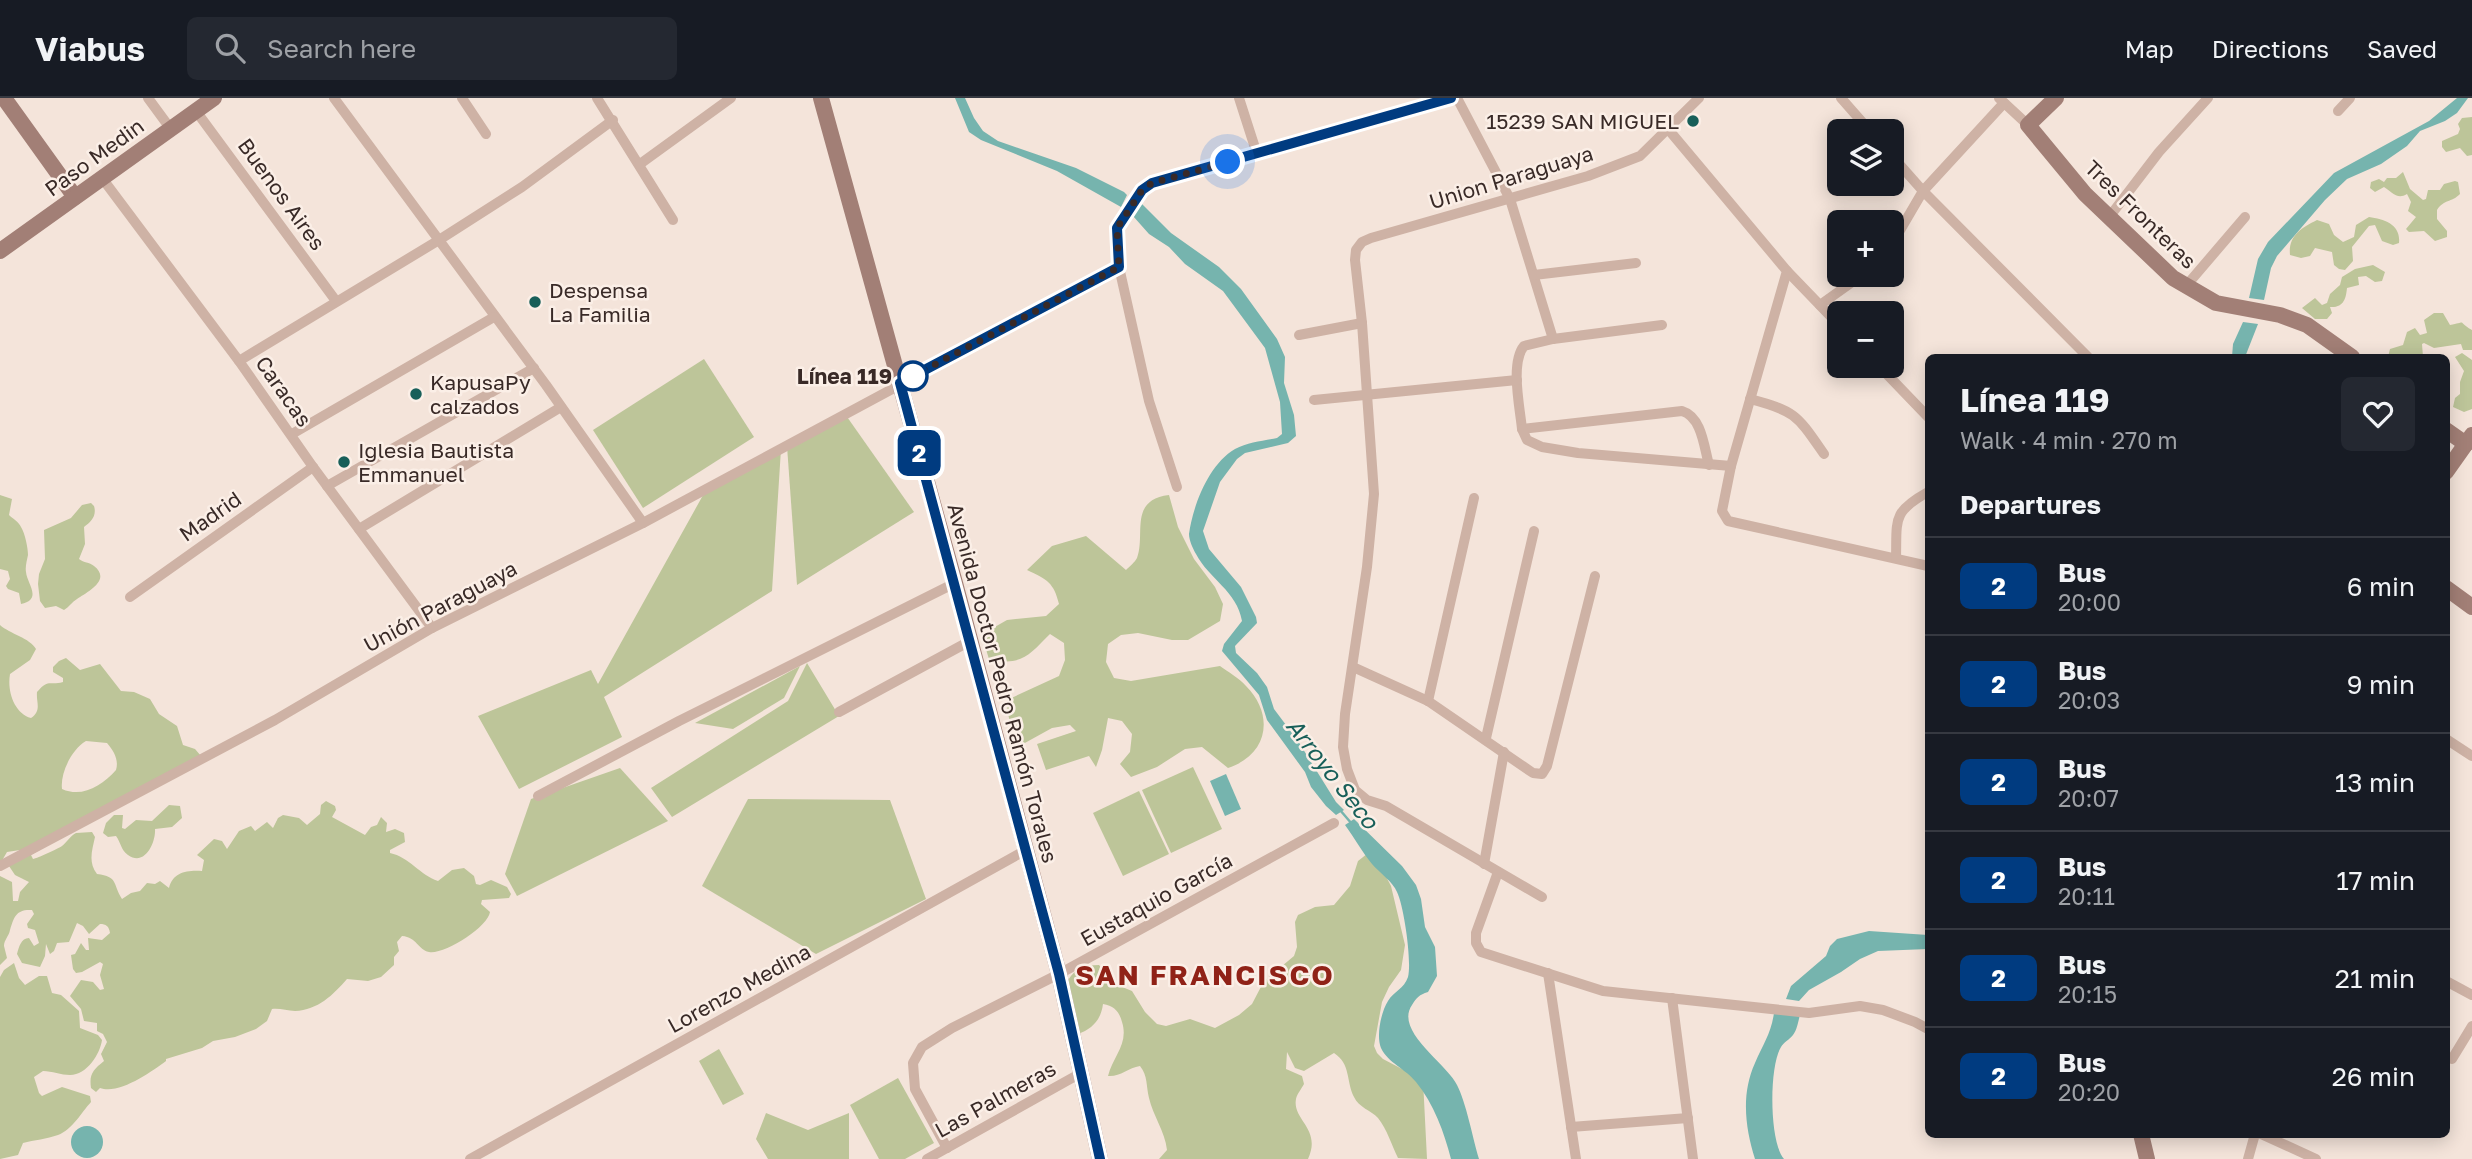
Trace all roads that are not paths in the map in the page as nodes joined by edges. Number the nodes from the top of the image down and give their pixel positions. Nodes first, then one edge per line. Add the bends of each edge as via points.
1 (4, 98) edge
2 (148, 98) edge
3 (214, 98) edge
4 (334, 98) edge
5 (462, 98) edge
6 (597, 98) edge
7 (731, 98) edge
8 (821, 98) edge
9 (1239, 98) edge
10 (1451, 98) edge
11 (1457, 98) edge
12 (1841, 98) edge
13 (2056, 98) edge
14 (2208, 98) edge
15 (2350, 98) edge
16 (1697, 99) edge
17 (2002, 101) edge
18 (197, 111) junction
19 (2338, 111) dead end
20 (1859, 119) edge
21 (612, 120) junction
22 (2028, 125) junction
23 (170, 128) junction
24 (1668, 129) junction
25 (486, 134) dead end
26 (1257, 154) junction
27 (640, 164) junction
28 (1904, 170) edge
29 (102, 178) junction
30 (1923, 191) junction
31 (75, 197) junction
32 (1510, 199) junction
33 (2110, 216) junction
34 (2245, 217) dead end
35 (673, 220) dead end
36 (1904, 223) edge
37 (439, 240) junction
38 (0, 251) edge
39 (1636, 263) dead end
40 (1119, 267) junction
41 (1787, 271) junction
42 (1534, 275) junction
43 (2186, 286) junction
44 (1845, 287) edge
45 (336, 301) junction
46 (1820, 305) junction
47 (1827, 313) edge
48 (494, 317) junction
49 (1362, 323) junction
50 (1662, 325) dead end
51 (1299, 335) dead end
52 (1553, 339) junction
53 (2085, 354) edge
54 (2348, 354) edge
55 (239, 361) junction
56 (534, 368) junction
57 (1891, 378) edge
58 (1517, 380) junction
59 (900, 383) junction
60 (1367, 394) junction
61 (1750, 399) junction
62 (1314, 400) dead end
63 (561, 407) junction
64 (1925, 414) edge
65 (1522, 429) junction
66 (2450, 432) edge
67 (292, 434) junction
68 (2469, 440) edge
69 (1824, 454) dead end
70 (1709, 465) junction
71 (1731, 466) junction
72 (2450, 466) edge
73 (313, 467) junction
74 (327, 486) junction
75 (1177, 487) dead end
76 (1925, 494) edge
77 (1475, 498) dead end
78 (643, 523) junction
79 (359, 529) junction
80 (1534, 531) dead end
81 (1896, 558) junction
82 (1925, 565) edge
83 (1595, 576) dead end
84 (955, 583) junction
85 (2450, 591) edge
86 (130, 597) dead end
87 (2472, 607) edge
88 (432, 628) junction
89 (970, 641) junction
90 (1353, 667) junction
91 (1428, 701) junction
92 (839, 712) dead end
93 (1486, 738) junction
94 (2450, 742) edge
95 (1504, 751) junction
96 (2472, 756) edge
97 (538, 796) dead end
98 (1334, 823) dead end
99 (1026, 850) junction
100 (1484, 864) junction
101 (0, 866) edge
102 (1498, 872) junction
103 (1542, 897) dead end
104 (1548, 973) junction
105 (1059, 974) junction
106 (2450, 983) edge
107 (2472, 995) edge
108 (1672, 998) junction
109 (2472, 1026) edge
110 (1925, 1028) edge
111 (2452, 1059) dead end
112 (1081, 1073) junction
113 (1688, 1118) junction
114 (1571, 1128) junction
115 (2142, 1138) edge
116 (2254, 1138) edge
117 (2271, 1138) edge
118 (947, 1148) junction
119 (470, 1159) edge
120 (927, 1159) edge
121 (1100, 1159) edge
122 (1576, 1159) edge
123 (1693, 1159) edge
124 (2147, 1159) edge
125 (2248, 1159) edge
126 (2316, 1159) edge

1 - 31 street
2 - 23 street
3 - 18 street, Paso Medin
4 - 37 street
5 - 25 street
6 - 21 street
7 - 27 street
8 - 59 street, Avenida Doctor Pedro Ramón Torales
9 - 26 street
10 - 26 street
11 - 32 street
12 - 20 street
13 - 22 street
14 - 33 street
15 - 19 street
16 - 24 street, Union Paraguaya
17 - 22 street, Tres Fronteras
17 - 30 street
18 - 23 street, Paso Medin
18 - 45 street, Buenos Aires
21 - 27 street
21 - 37 street via 522,187
22 - 33 street, Tres Fronteras via 2085,194
23 - 29 street, Paso Medin
24 - 32 street, Union Paraguaya via 1640,156
24 - 41 street
26 - 40 street via 1152,183 1142,190 1117,228
27 - 35 street
28 - 30 street
29 - 31 street, Paso Medin
29 - 55 street, Caracas
30 - 36 street
30 - 53 street
31 - 38 street, Paso Medin
32 - 42 street
32 - 49 street, Union Paraguaya via 1362,242 1355,260
33 - 43 street, Tres Fronteras
34 - 43 street
37 - 45 street
37 - 48 street
39 - 42 street
40 - 59 street, Unión Paraguaya
40 - 75 street via 1149,401
41 - 46 street
41 - 61 street
42 - 52 street
43 - 54 street, Tres Fronteras via 2216,303 2307,325
44 - 46 street
45 - 55 street
46 - 47 street
48 - 56 street
48 - 67 street
49 - 51 street
49 - 60 street
50 - 52 street
52 - 58 street via 1524,346
55 - 67 street, Caracas
56 - 63 street
56 - 74 street
57 - 64 street
58 - 60 street
58 - 65 street
59 - 78 street, Unión Paraguaya
59 - 84 street, Avenida Doctor Pedro Ramón Torales
60 - 62 street
60 - 90 street via 1374,494
61 - 69 street via 1782,408 1800,420
61 - 71 street
63 - 78 street
63 - 79 street
65 - 70 street via 1527,440 1542,447
65 - 70 street via 1682,411 1695,420
66 - 68 street
67 - 73 street, Caracas
68 - 72 street
70 - 71 street
71 - 81 street via 1722,511 1728,521
73 - 74 street, Caracas
73 - 86 street, Madrid
74 - 79 street, Caracas
76 - 81 street via 1900,513
77 - 91 street
78 - 88 street, Unión Paraguaya
79 - 88 street, Caracas
80 - 93 street
81 - 82 street
83 - 95 street via 1547,766 1542,774 1533,773
84 - 89 street, Avenida Doctor Pedro Ramón Torales
84 - 97 street
85 - 87 street
88 - 101 street, Unión Paraguaya via 275,720
89 - 92 street
89 - 99 street, Avenida Doctor Pedro Ramón Torales
90 - 91 street
90 - 100 street via 1343,747 1355,790
91 - 93 street
93 - 95 street
94 - 96 street
95 - 100 street
98 - 105 street, Eustaquio García
99 - 105 street, Avenida Doctor Pedro Ramón Torales
99 - 119 street, Lorenzo Medina
100 - 102 street
102 - 103 street
102 - 104 street via 1476,943 1481,952
104 - 108 street via 1603,991
104 - 114 street
105 - 112 street, Avenida Doctor Pedro Ramón Torales
105 - 118 street, Eustaquio García via 922,1047 913,1063 915,1090
106 - 107 street
108 - 110 street via 1809,1013 1860,1006
108 - 113 street
109 - 111 street
112 - 118 street, Las Palmeras
112 - 121 street, Avenida Doctor Pedro Ramón Torales
113 - 114 street
113 - 123 street
114 - 122 street
115 - 124 street
116 - 125 street
117 - 126 street
118 - 120 street, Las Palmeras

